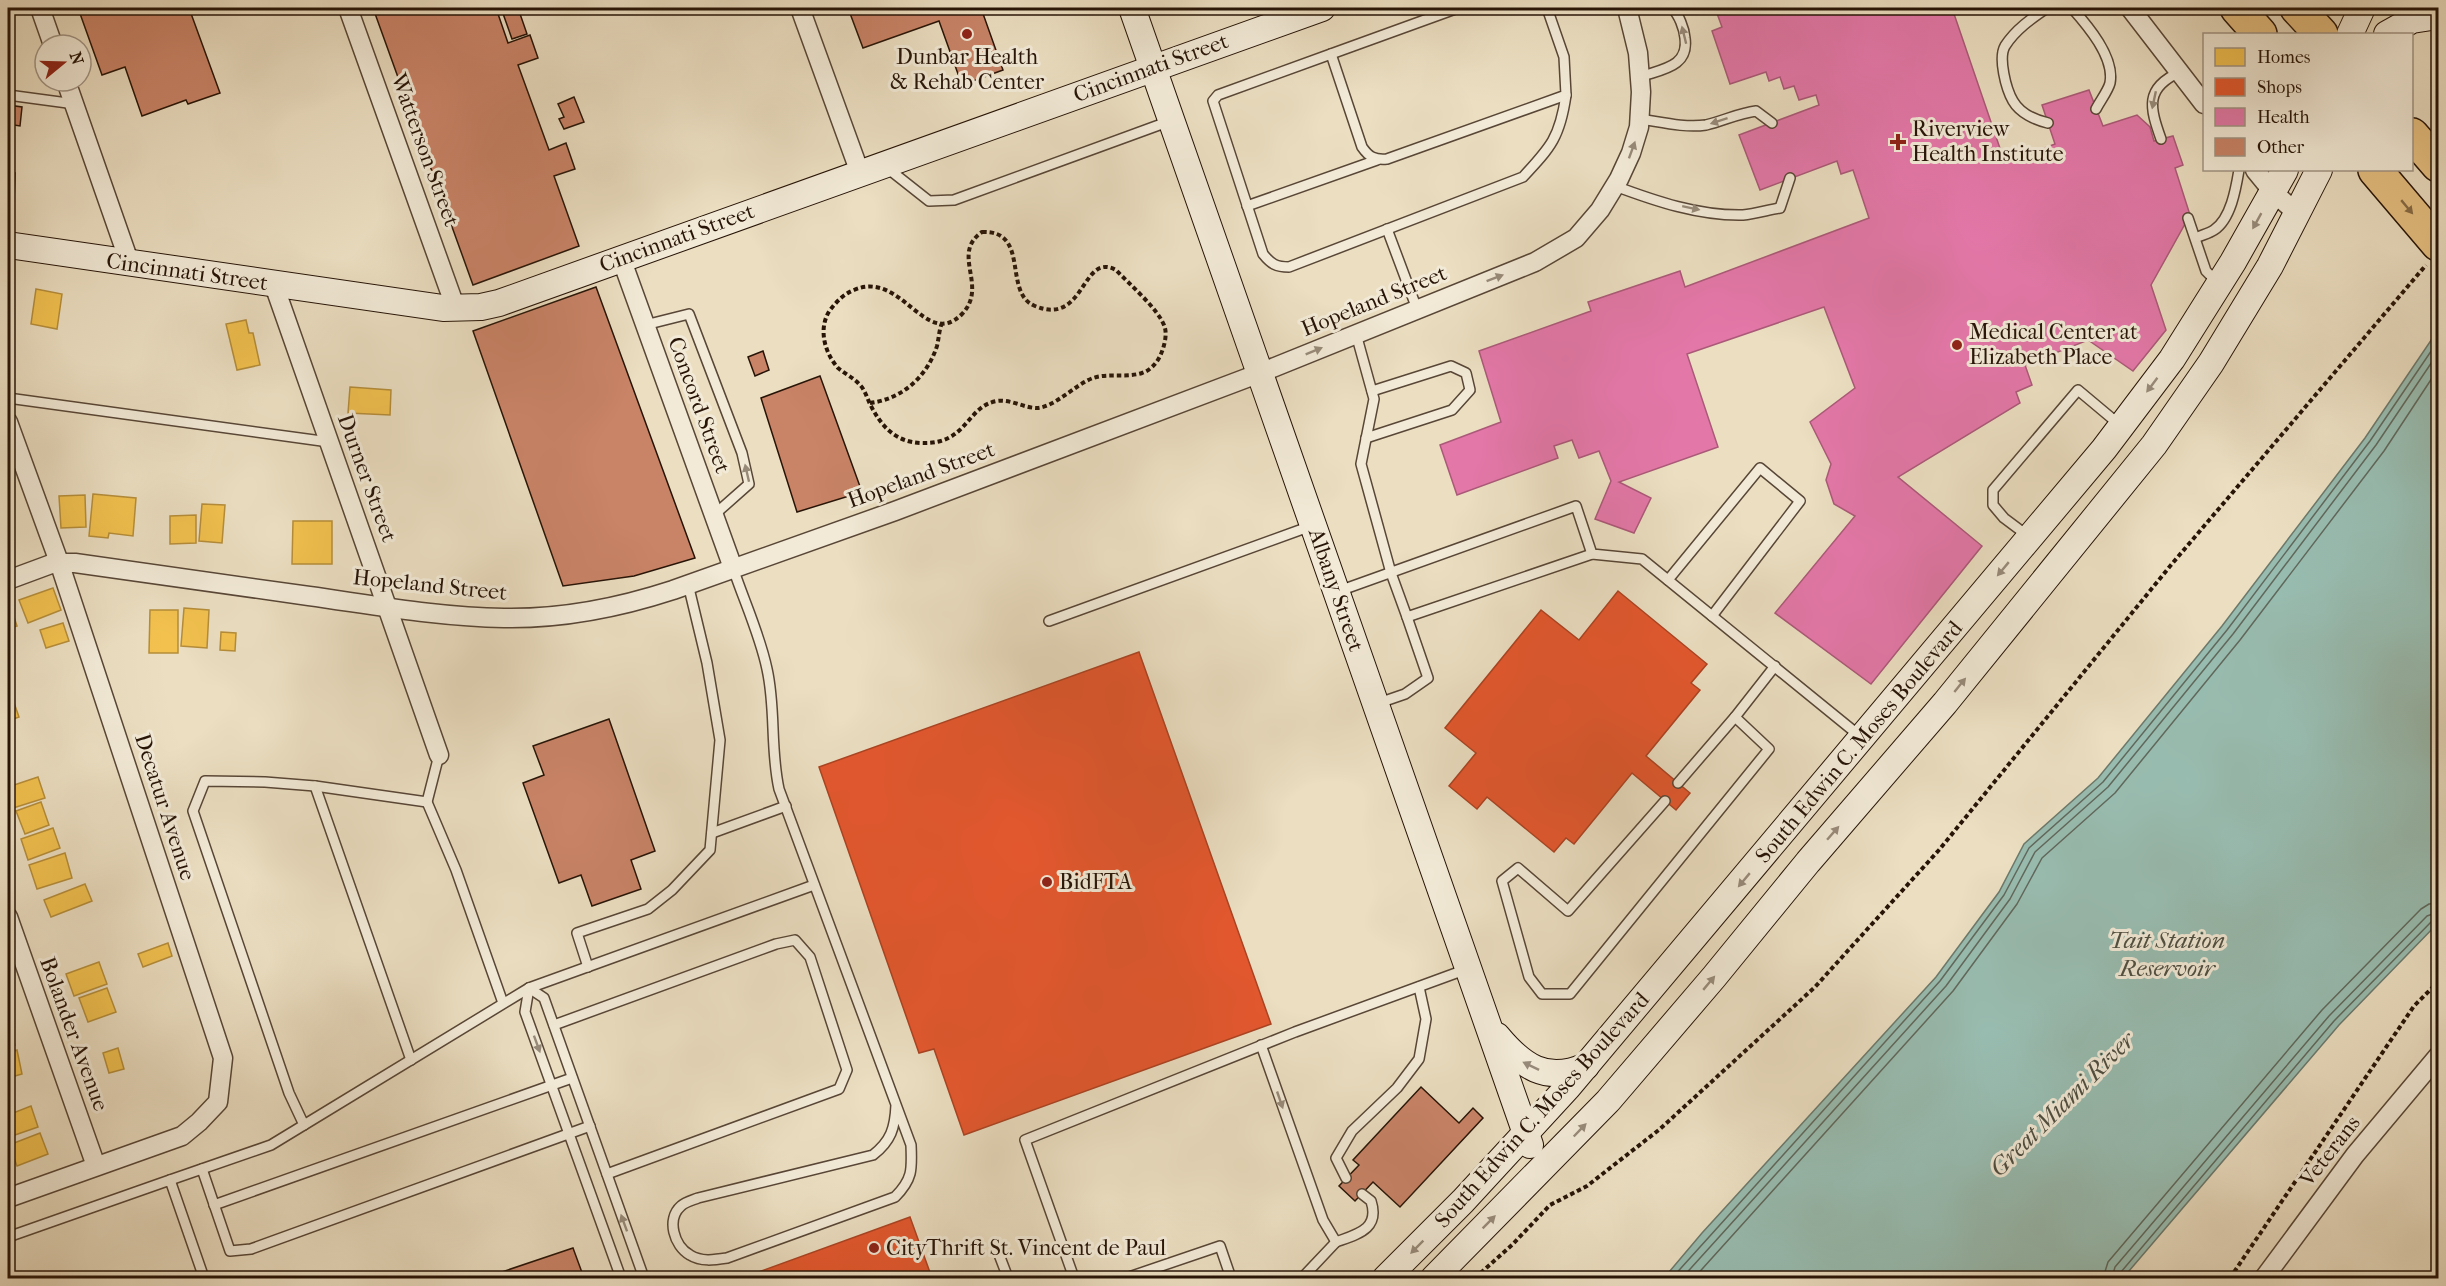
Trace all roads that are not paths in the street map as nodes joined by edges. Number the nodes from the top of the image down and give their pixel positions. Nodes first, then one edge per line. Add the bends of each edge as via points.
1 (40, 8) edge
2 (348, 8) edge
3 (800, 8) edge
4 (1132, 8) edge
5 (1322, 8) edge
6 (1458, 8) edge
7 (1547, 8) edge
8 (1627, 8) edge
9 (1672, 8) edge
10 (2047, 8) edge
11 (2072, 8) edge
12 (2130, 8) edge
13 (2237, 8) edge
14 (2298, 8) edge
15 (2362, 8) edge
16 (2395, 8) edge
17 (2439, 16) edge
18 (49, 33) edge
19 (2259, 33) edge
20 (2321, 33) edge
21 (2350, 33) edge
22 (2385, 33) edge
23 (2387, 33) edge
24 (1331, 54) junction
25 (1153, 67) junction
26 (2180, 72) junction
27 (1640, 77) junction
28 (71, 93) edge
29 (8, 95) edge
30 (1566, 95) junction
31 (2203, 101) edge
32 (75, 104) junction
33 (2096, 109) dead end
34 (1640, 119) junction
35 (1171, 120) junction
36 (1772, 123) dead end
37 (2048, 123) dead end
38 (2413, 136) edge
39 (2161, 139) dead end
40 (1377, 160) junction
41 (884, 165) junction
42 (2439, 165) edge
43 (2239, 171) edge
44 (2256, 171) edge
45 (2284, 171) edge
46 (2319, 171) edge
47 (2376, 171) edge
48 (860, 173) junction
49 (1790, 178) dead end
50 (1615, 186) junction
51 (2273, 192) junction
52 (1247, 206) junction
53 (2298, 214) junction
54 (2188, 218) dead end
55 (1387, 230) junction
56 (2196, 238) junction
57 (8, 245) edge
58 (2435, 252) edge
59 (621, 258) junction
60 (130, 264) junction
61 (2219, 284) junction
62 (274, 285) junction
63 (456, 309) junction
64 (1417, 309) junction
65 (645, 325) junction
66 (1356, 334) junction
67 (1260, 373) junction
68 (1372, 391) junction
69 (8, 398) edge
70 (8, 422) edge
71 (2122, 426) junction
72 (1366, 438) junction
73 (329, 442) junction
74 (2151, 449) junction
75 (714, 514) junction
76 (1313, 525) junction
77 (2030, 537) junction
78 (1592, 554) junction
79 (59, 562) junction
80 (2060, 562) junction
81 (733, 568) junction
82 (1391, 573) junction
83 (8, 580) edge
84 (1668, 580) junction
85 (688, 584) junction
86 (1337, 592) junction
87 (388, 607) junction
88 (1712, 616) junction
89 (1407, 617) junction
90 (1048, 621) dead end
91 (1775, 666) junction
92 (1376, 704) junction
93 (1735, 717) junction
94 (1863, 738) junction
95 (439, 755) joint
96 (1892, 764) junction
97 (1678, 783) dead end
98 (315, 786) junction
99 (1665, 801) dead end
100 (427, 802) junction
101 (786, 806) junction
102 (712, 833) junction
103 (814, 885) junction
104 (8, 917) edge
105 (588, 967) junction
106 (1469, 968) junction
107 (1419, 987) junction
108 (529, 988) junction
109 (503, 1004) junction
110 (554, 1025) junction
111 (1490, 1027) junction
112 (1262, 1045) junction
113 (2439, 1056) edge
114 (411, 1060) junction
115 (1586, 1066) junction
116 (572, 1078) junction
117 (551, 1084) junction
118 (896, 1105) junction
119 (304, 1125) junction
120 (590, 1126) junction
121 (569, 1133) junction
122 (1526, 1133) junction
123 (96, 1166) junction
124 (202, 1169) junction
125 (1540, 1172) junction
126 (607, 1174) junction
127 (1346, 1178) dead end
128 (170, 1180) junction
129 (1362, 1194) dead end
130 (8, 1198) edge
131 (214, 1205) junction
132 (8, 1237) edge
133 (1336, 1242) junction
134 (995, 1244) dead end
135 (204, 1278) edge
136 (621, 1278) edge
137 (644, 1278) edge
138 (1008, 1278) edge
139 (1074, 1278) edge
140 (1126, 1278) edge
141 (1231, 1278) edge
142 (1302, 1278) edge
143 (1386, 1278) edge
144 (1434, 1278) edge
145 (2264, 1278) edge

1 - 18 street
2 - 63 street, Watterson Street
3 - 48 street
4 - 25 main road, Albany Street
5 - 25 main road, Cincinnati Street
6 - 24 lane
7 - 30 lane via 1564,57
8 - 27 street, Hopeland Street
27 -> 9 lane via 1670,67 1687,50
10 - 37 lane via 2023,25 2004,48 2003,72 2013,102 2034,120
11 - 33 lane via 2097,38 2106,57 2110,82
12 - 26 street
13 - 19 highway
14 - 20 highway
15 - 21 main road
16 - 22 main road
17 - 23 main road via 2412,20
24 - 40 lane via 1362,147
24 - 52 lane via 1218,95 1213,101
25 - 35 main road, Albany Street
25 - 41 main road, Cincinnati Street
26 - 31 street
26 -> 39 lane via 2157,88 2151,103
27 - 34 street, Hopeland Street
28 - 32 street
29 - 32 lane
30 - 40 lane
30 - 55 lane via 1562,123 1548,151 1522,177
32 - 60 street
36 -> 34 lane via 1756,111 1705,125
50 -> 34 street, Hopeland Street via 1631,153
35 - 41 lane via 954,200 929,201
35 - 67 main road, Albany Street
38 - 42 highway
40 - 52 lane
41 - 48 main road, Cincinnati Street
43 - 56 lane via 2223,221 2215,230
44 - 51 street
45 - 51 main road, South Edwin C. Moses Boulevard
46 - 53 main road, South Edwin C. Moses Boulevard
47 -> 58 highway
48 - 59 main road, Cincinnati Street
50 -> 49 lane via 1654,201 1743,215 1780,208
64 -> 50 street, Hopeland Street via 1535,262 1576,238
51 - 53 street
51 -> 61 main road, South Edwin C. Moses Boulevard
52 - 55 lane via 1263,255 1279,267 1289,267
53 - 74 main road, South Edwin C. Moses Boulevard via 2211,363
54 - 56 lane
55 - 64 lane
56 - 61 lane via 2206,271
57 - 60 main road, Cincinnati Street
59 - 63 main road, Cincinnati Street via 499,303
59 - 65 street, Concord Street
60 - 62 main road, Cincinnati Street
61 -> 71 main road, South Edwin C. Moses Boulevard via 2172,359
62 - 63 main road, Cincinnati Street
62 - 73 street, Durner Street
64 - 66 street, Hopeland Street
65 - 75 street, Concord Street
75 -> 65 lane via 749,484 742,453 689,314
67 -> 66 street, Hopeland Street
66 - 68 lane
67 - 76 main road, Albany Street
67 - 81 street, Hopeland Street
68 - 72 lane
68 - 72 lane via 1451,366 1466,374 1470,390 1452,410
69 - 73 lane
70 - 79 street, Decatur Avenue
71 - 74 main road
71 - 77 main road, South Edwin C. Moses Boulevard
71 - 77 lane via 2078,390 1993,490 1993,505
72 - 82 lane via 1361,464
73 - 87 street, Durner Street
74 - 80 main road, South Edwin C. Moses Boulevard
75 - 81 street, Concord Street
76 - 86 main road, Albany Street
76 - 90 lane
77 - 80 main road
77 -> 94 main road, South Edwin C. Moses Boulevard
78 - 82 lane via 1576,506
78 - 84 lane via 1642,559
78 - 89 lane
79 - 83 street, Hopeland Street
79 - 87 street, Hopeland Street
79 - 123 street, Decatur Avenue via 223,1058 218,1102 199,1122 182,1136
96 -> 80 main road, South Edwin C. Moses Boulevard
81 - 85 street, Hopeland Street
81 - 101 lane via 767,667 773,763
82 - 86 lane
82 - 89 lane
84 - 88 lane
84 - 88 lane via 1760,468 1800,501
85 - 87 street, Hopeland Street via 646,599 561,616 464,616
85 - 102 lane via 720,740
86 - 92 main road, Albany Street
87 - 95 street, Durner Street
88 - 91 lane
89 - 92 lane via 1428,678 1404,694
91 - 93 lane
91 - 94 lane
92 - 106 main road, Albany Street
93 - 97 lane
93 - 99 lane via 1769,750 1570,994 1542,994 1529,977 1502,881 1518,868 1568,911
94 - 96 main road
94 -> 115 main road, South Edwin C. Moses Boulevard
95 - 100 lane
125 -> 96 main road, South Edwin C. Moses Boulevard via 1608,1101
98 - 100 lane
98 - 114 lane
98 - 119 lane via 205,781 193,811 289,1093
100 - 109 lane via 456,870
101 - 102 lane
101 - 103 lane
102 - 105 lane via 710,850 648,909 577,933
103 - 105 lane
103 - 118 lane
104 - 123 street, Bolander Avenue
105 - 108 lane
106 - 107 lane
106 - 111 main road, Albany Street
107 - 112 lane
107 - 127 lane via 1426,1019 1419,1059 1397,1088 1353,1131 1336,1158
108 - 109 lane
108 - 110 lane via 544,998
108 -> 117 lane via 525,1012
109 - 114 lane
110 - 116 lane
110 - 126 lane via 776,944 795,940 810,957 848,1070 839,1089
115 -> 111 main road via 1568,1072 1538,1071 1514,1056
111 - 122 main road, Albany Street
112 -> 133 lane via 1323,1220
112 - 139 lane via 1025,1140
113 - 145 street, Veterans via 2355,1155
114 - 119 lane
115 - 122 main road, South Edwin C. Moses Boulevard
116 - 117 lane
116 - 120 lane
117 - 121 lane
117 - 131 lane
118 - 118 lane via 895,1127 886,1145 873,1155 698,1198 681,1206 674,1218 673,1232 679,1246 690,1256 705,1260 727,1258 896,1197 912,1171 911,1145
119 - 124 lane via 271,1145
120 - 121 lane
120 - 126 lane
121 - 131 lane via 250,1249 230,1251
121 - 136 lane
122 - 125 main road, Albany Street
122 -> 143 main road, South Edwin C. Moses Boulevard
123 - 130 street, Decatur Avenue
124 - 128 lane
124 - 131 lane
144 -> 125 main road, South Edwin C. Moses Boulevard
137 -> 126 lane
128 - 132 lane
128 - 135 lane
129 - 133 lane via 1371,1201 1373,1219 1367,1229
133 - 142 lane
134 - 138 lane
140 - 141 lane via 1220,1246

